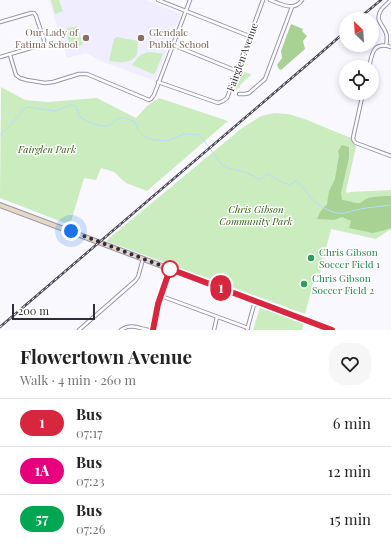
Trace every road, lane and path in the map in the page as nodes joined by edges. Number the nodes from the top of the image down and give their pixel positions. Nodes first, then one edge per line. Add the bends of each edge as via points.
1 (158, 0) edge
2 (190, 0) edge
3 (263, 0) edge
4 (270, 0) edge
5 (302, 0) edge
6 (391, 0) edge
7 (292, 7) junction
8 (186, 11) junction
9 (0, 22) edge
10 (249, 36) junction
11 (173, 45) junction
12 (386, 45) junction
13 (391, 47) edge
14 (10, 55) junction
15 (0, 57) edge
16 (371, 60) edge
17 (237, 71) junction
18 (158, 82) junction
19 (239, 94) dead end
20 (361, 100) edge
21 (391, 156) edge
22 (0, 205) edge
23 (143, 259) junction
24 (170, 269) junction
25 (161, 296) junction
26 (256, 301) junction
27 (217, 317) junction
28 (248, 329) edge
29 (79, 330) edge
30 (121, 330) edge
31 (148, 330) edge
32 (153, 330) edge
33 (214, 330) edge
34 (332, 330) edge

1 - 8 street
2 - 8 street
3 - 10 street, Fairglen Avenue
4 - 7 street
5 - 7 street
6 - 12 street via 382,8 380,15 390,37
7 - 19 street via 265,78 249,93
8 - 10 street
8 - 11 street
9 - 14 street via 32,13 36,16 44,40 41,45
10 - 17 street, Fairglen Avenue
11 - 17 street
11 - 18 street
12 - 13 street
12 - 16 street via 374,50
14 - 15 street
14 - 18 street via 16,75 27,80 45,83 87,74 149,100 154,95
17 - 18 street, Fairglen Avenue via 227,98 218,103
20 - 21 street via 354,141
22 - 23 main road
23 - 24 main road
23 - 29 street via 135,281
24 - 25 street
24 - 26 main road
25 - 27 street
25 - 32 street
26 - 28 street
26 - 34 main road
27 - 28 street
27 - 33 street
30 - 31 street via 132,326

